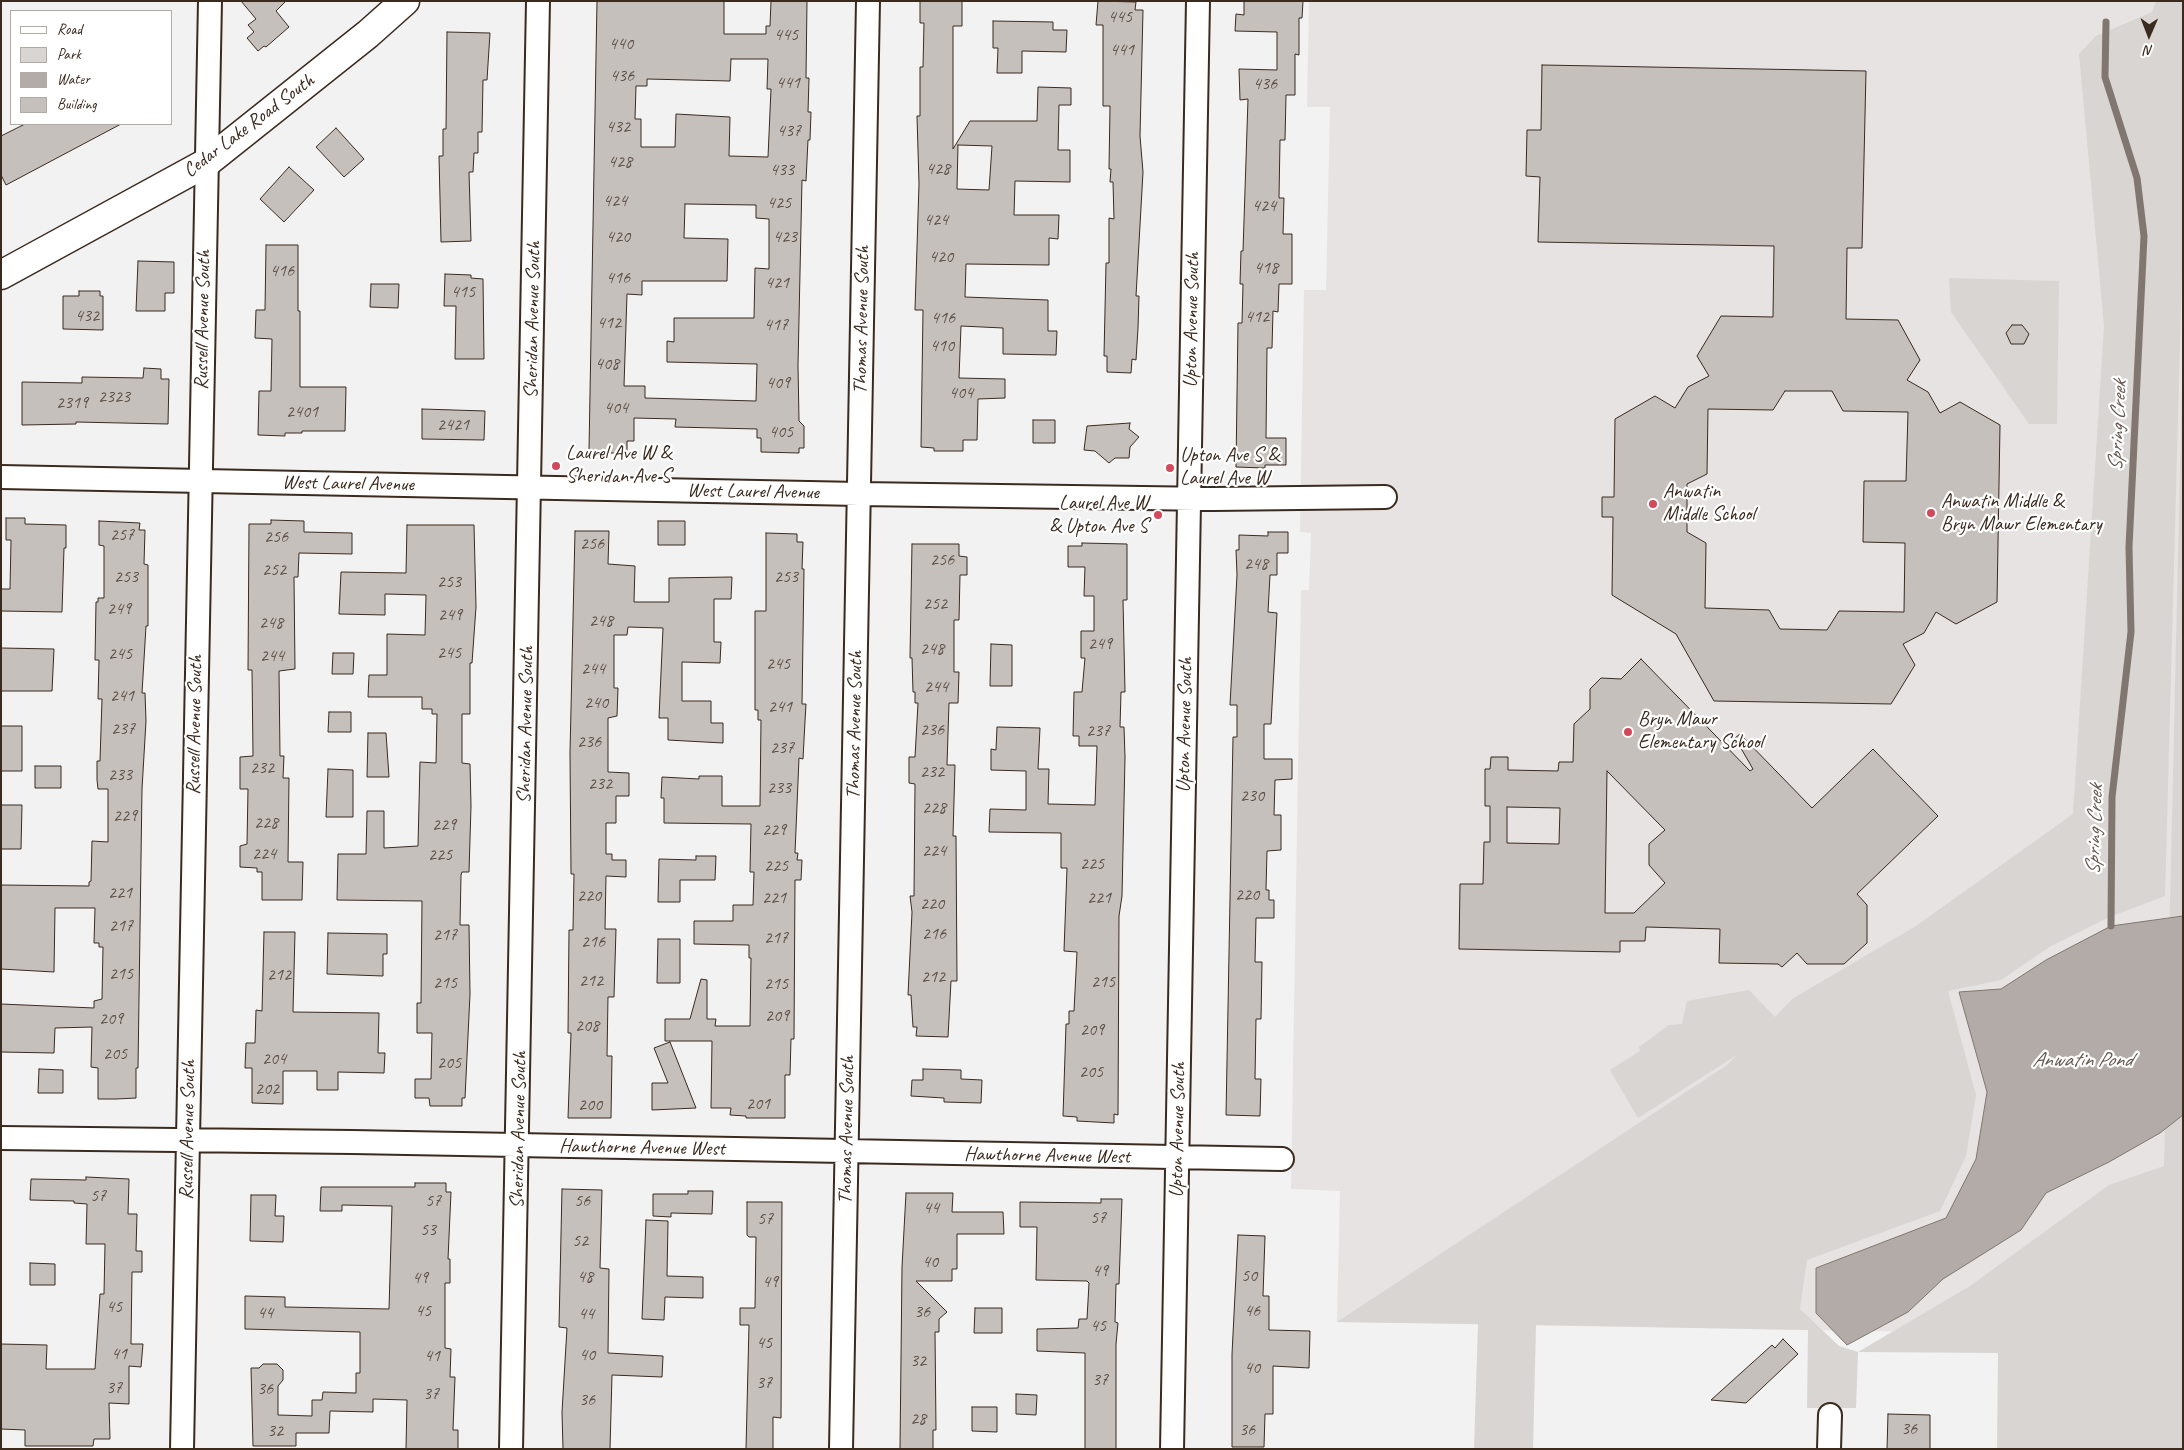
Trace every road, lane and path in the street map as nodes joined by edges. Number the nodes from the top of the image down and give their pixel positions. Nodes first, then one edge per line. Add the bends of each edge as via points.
1 (210, 1) edge
2 (405, 1) edge
3 (538, 1) edge
4 (868, 1) edge
5 (1198, 1) edge
6 (206, 163) junction
7 (1, 275) edge
8 (1, 477) edge
9 (200, 481) junction
10 (530, 487) junction
11 (859, 494) junction
12 (1385, 497) dead end
13 (1189, 499) junction
14 (1, 1138) edge
15 (187, 1141) junction
16 (518, 1145) junction
17 (847, 1151) junction
18 (1178, 1159) junction
19 (1282, 1159) dead end
20 (1830, 1415) dead end
21 (182, 1449) edge
22 (511, 1449) edge
23 (841, 1449) edge
24 (1172, 1449) edge
25 (1829, 1449) edge

1 - 6 street, Russell Avenue South
2 - 6 street, Cedar Lake Road South
3 - 10 street, Sheridan Avenue South
4 - 11 street, Thomas Avenue South
5 - 13 street, Upton Avenue South
6 - 7 street, Cedar Lake Road South
6 - 9 street, Russell Avenue South
8 - 9 street, West Laurel Avenue
9 - 10 street, West Laurel Avenue
9 - 15 street, Russell Avenue South
10 - 11 street, West Laurel Avenue
10 - 16 street, Sheridan Avenue South
11 - 13 street, West Laurel Avenue
11 - 17 street, Thomas Avenue South
12 - 13 street, West Laurel Avenue
13 - 18 street, Upton Avenue South
14 - 15 street, Hawthorne Avenue West
15 - 16 street, Hawthorne Avenue West
15 - 21 street, Russell Avenue South
16 - 17 street, Hawthorne Avenue West
16 - 22 street, Sheridan Avenue South
17 - 18 street, Hawthorne Avenue West
17 - 23 street, Thomas Avenue South
18 - 19 street, Hawthorne Avenue West
18 - 24 street, Upton Avenue South
20 - 25 street

